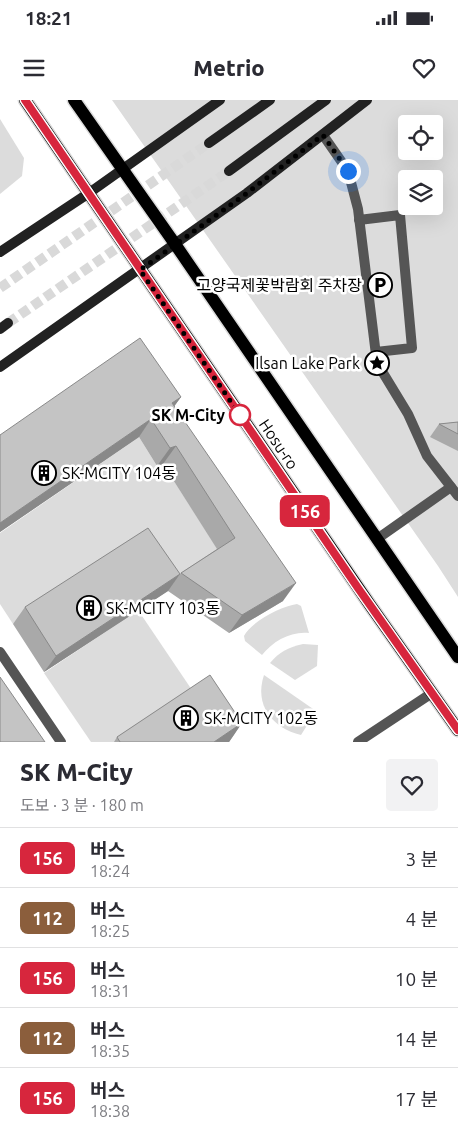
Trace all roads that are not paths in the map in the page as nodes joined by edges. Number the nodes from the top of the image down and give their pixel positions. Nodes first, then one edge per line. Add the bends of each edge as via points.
1 (25, 100) edge
2 (74, 100) edge
3 (220, 100) edge
4 (270, 100) edge
5 (326, 100) edge
6 (367, 100) edge
7 (323, 135) junction
8 (208, 143) tunnel mouth
9 (122, 169) junction
10 (229, 170) tunnel mouth
11 (89, 193) junction
12 (359, 220) junction
13 (175, 244) junction
14 (0, 252) edge
15 (140, 270) junction
16 (376, 352) junction
17 (0, 368) edge
18 (451, 487) junction
19 (458, 496) edge
20 (377, 540) junction
21 (0, 652) edge
22 (458, 657) edge
23 (432, 693) junction
24 (458, 730) edge
25 (61, 742) edge
26 (358, 742) edge

1 - 11 main road, Hosu-ro
2 - 9 main road, Hosu-ro
3 - 9 main road
4 - 8 main road
5 - 10 main road
6 - 7 main road
7 - 12 lane via 348,171
7 - 13 main road
9 - 11 main road
9 - 13 main road, Hosu-ro
11 - 14 main road
11 - 15 main road, Hosu-ro
12 - 16 lane
12 - 16 lane via 400,216 412,348
13 - 15 main road
13 - 20 main road, Hosu-ro
15 - 17 main road
15 - 23 main road, Hosu-ro
16 - 18 lane via 378,363 408,414 427,456
18 - 19 lane
18 - 20 lane
20 - 22 main road, Hosu-ro
21 - 25 lane
23 - 24 main road, Hosu-ro
23 - 26 lane

